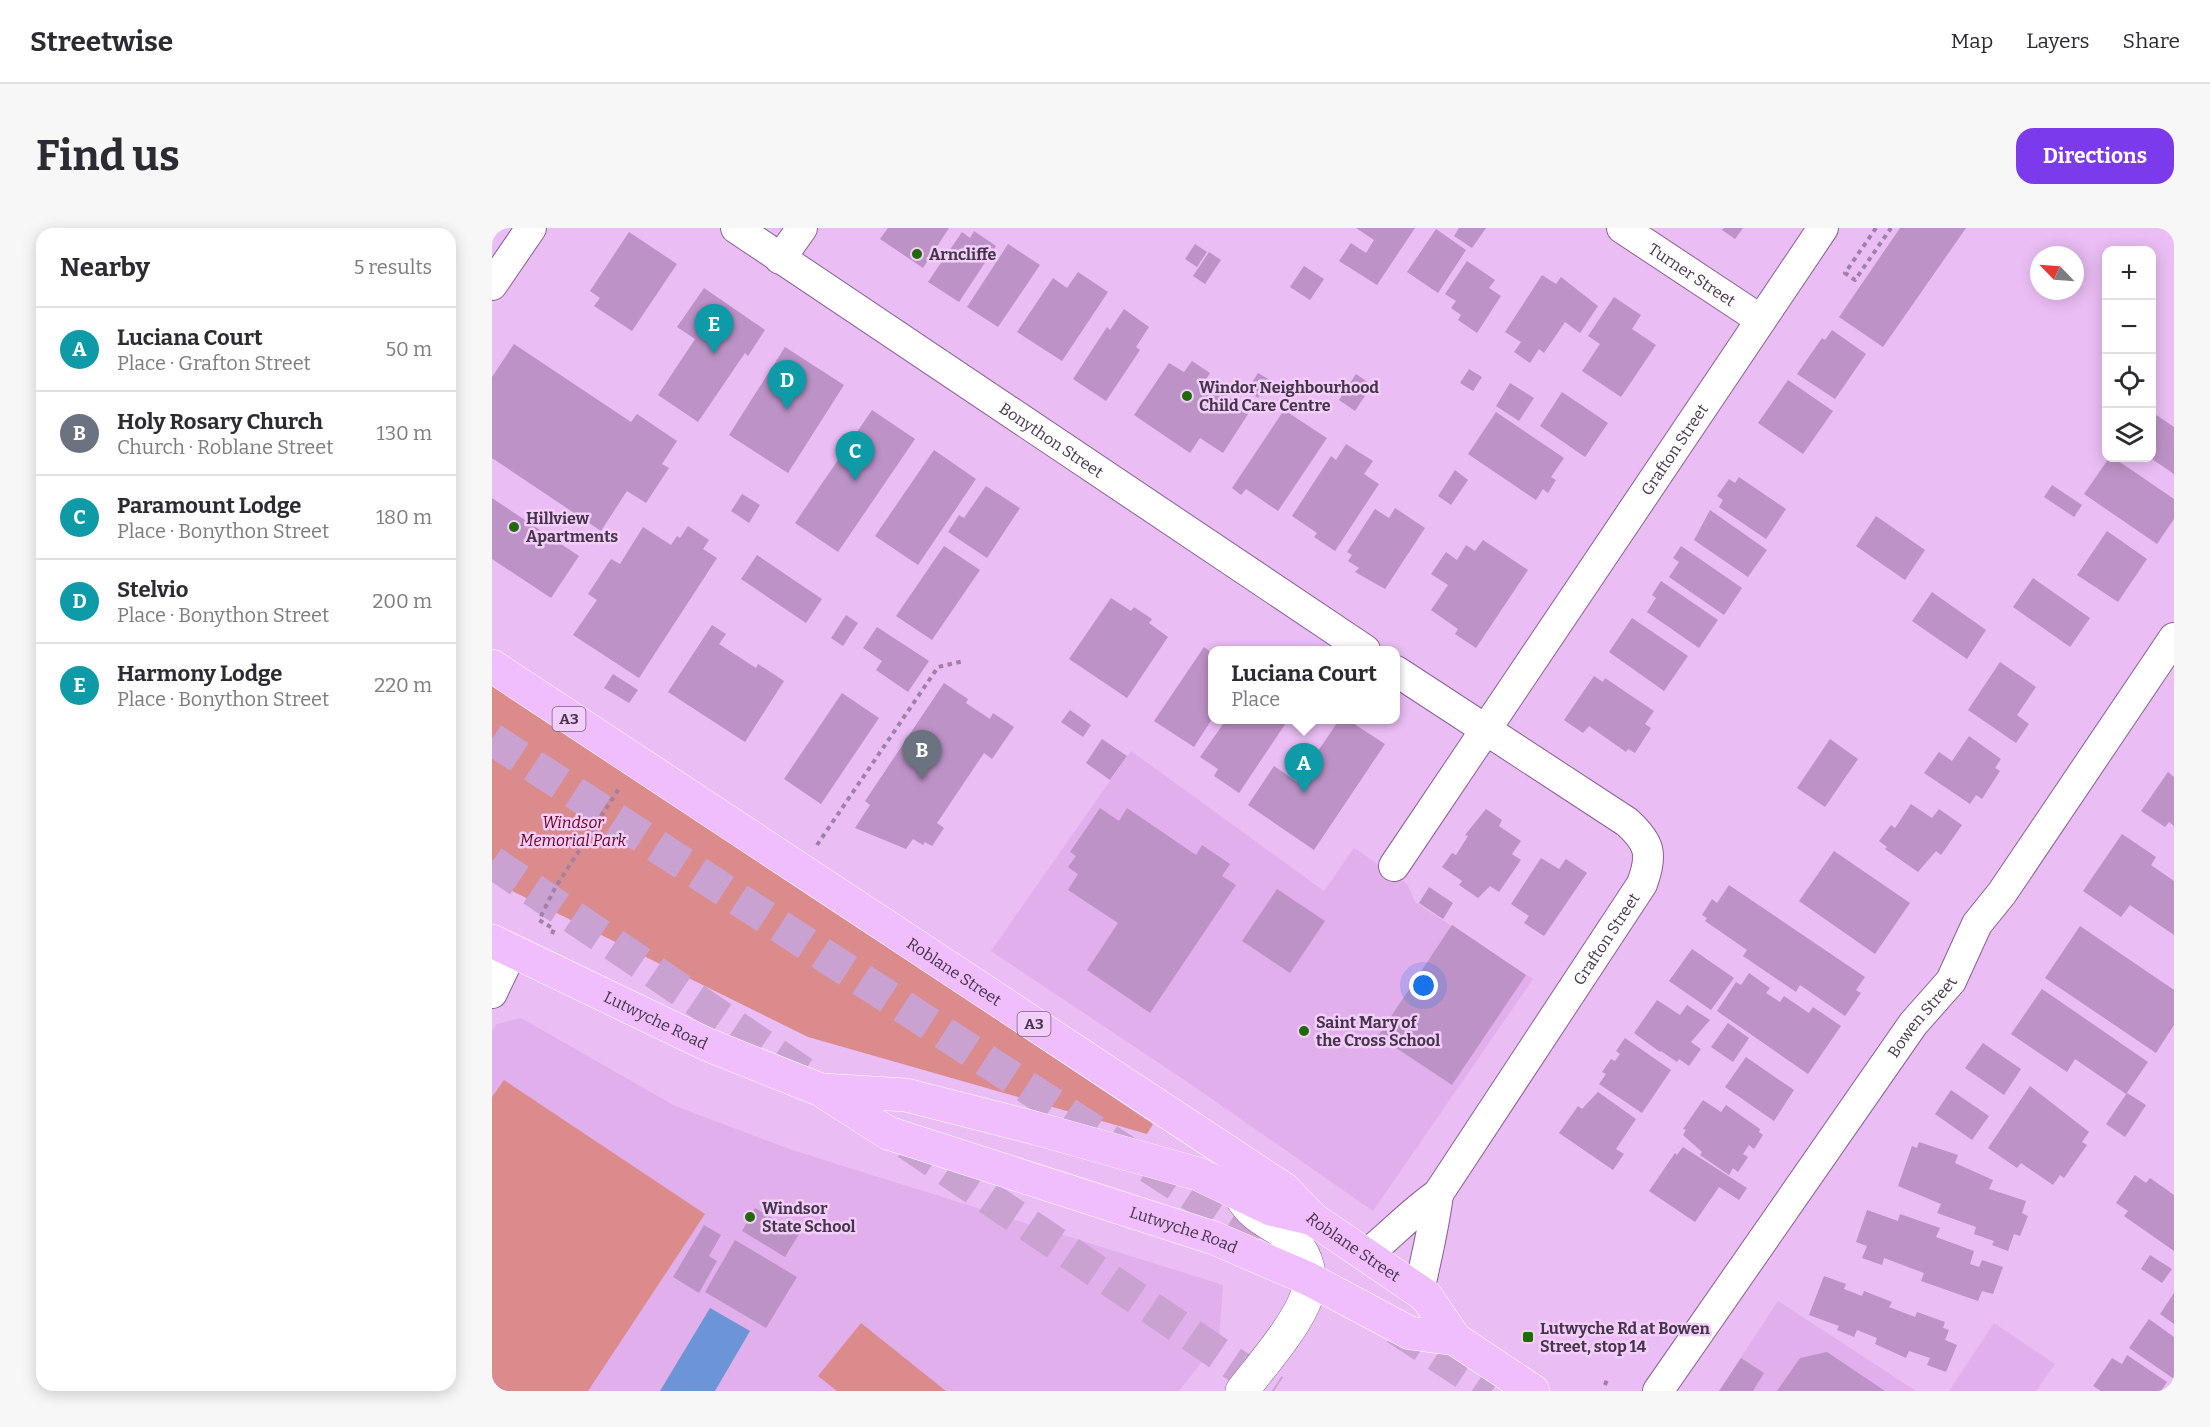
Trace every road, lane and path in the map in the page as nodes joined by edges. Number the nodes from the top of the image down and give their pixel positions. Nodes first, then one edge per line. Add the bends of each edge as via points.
1 (531, 228) edge
2 (736, 228) edge
3 (802, 228) edge
4 (1622, 228) edge
5 (1823, 228) edge
6 (1876, 228) edge
7 (1891, 228) edge
8 (780, 259) junction
9 (492, 285) edge
10 (1761, 320) junction
11 (2174, 638) edge
12 (1358, 646) edge
13 (964, 661) dead end
14 (492, 666) edge
15 (1400, 674) edge
16 (1486, 730) junction
17 (626, 777) dead end
18 (817, 846) dead end
19 (1394, 866) dead end
20 (552, 934) dead end
21 (502, 946) edge
22 (492, 993) edge
23 (821, 1090) junction
24 (1237, 1191) junction
25 (1438, 1194) junction
26 (1313, 1219) junction
27 (1366, 1255) junction
28 (1309, 1279) junction
29 (1419, 1291) junction
30 (1455, 1339) junction
31 (1608, 1377) dead end
32 (1605, 1385) dead end
33 (1242, 1391) edge
34 (1533, 1391) edge
35 (1658, 1391) edge

1 - 9 street
2 - 8 street, Bonython Street
3 - 8 street
4 - 10 street, Turner Street
5 - 10 street, Grafton Street
6 - 7 path via 1845,273 1855,280
8 - 12 street, Bonython Street via 966,380
10 - 16 street, Grafton Street
11 - 35 street, Bowen Street via 2002,893 1977,924 1951,981 1913,1024
13 - 18 path via 938,667
14 - 26 highway, Roblane Street / A3 via 1284,1189
15 - 16 street
16 - 19 street, Grafton Street
16 - 25 street, Grafton Street via 1627,822 1643,837 1650,862 1642,885
17 - 20 path via 539,920 554,929
21 - 22 street
21 - 23 highway, Lutwyche Road / A3 via 706,1044
23 - 24 highway, Lutwyche Road / A3 via 906,1095 1158,1162
23 - 28 highway, Lutwyche Road / A3 via 888,1133 1203,1234
24 - 26 highway, Lutwyche Road / A3 via 1271,1209
24 - 28 street via 1249,1211 1295,1243 1308,1265
25 - 27 street, Grafton Street via 1412,1212
25 - 29 street, Grafton Street
26 - 27 highway, Roblane Street / A3
27 - 29 highway, Roblane Street / A3
28 - 30 highway, Lutwyche Road / A3 via 1410,1333
28 - 33 street via 1308,1294 1300,1310
29 - 30 highway, Roblane Street / A3
30 - 34 highway, Lutwyche Road / A3
31 - 32 path

